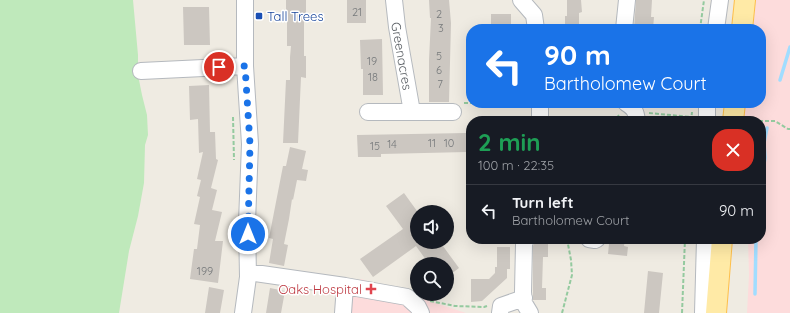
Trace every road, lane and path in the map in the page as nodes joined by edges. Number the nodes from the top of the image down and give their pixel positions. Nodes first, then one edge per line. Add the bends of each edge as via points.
1 (245, 0) edge
2 (394, 0) edge
3 (520, 0) edge
4 (626, 0) edge
5 (704, 0) edge
6 (720, 0) edge
7 (745, 0) edge
8 (535, 24) edge
9 (624, 24) edge
10 (701, 24) edge
11 (717, 24) edge
12 (743, 24) edge
13 (245, 66) junction
14 (141, 71) dead end
15 (632, 108) edge
16 (233, 112) dead end
17 (368, 112) dead end
18 (412, 112) junction
19 (453, 112) dead end
20 (640, 116) edge
21 (766, 121) edge
22 (790, 129) edge
23 (234, 165) dead end
24 (524, 244) edge
25 (568, 244) edge
26 (685, 244) edge
27 (705, 244) edge
28 (722, 244) edge
29 (248, 272) junction
30 (345, 286) junction
31 (407, 297) junction
32 (524, 298) junction
33 (495, 309) edge
34 (242, 313) edge
35 (343, 313) edge
36 (422, 313) edge
37 (530, 313) edge
38 (562, 313) edge
39 (682, 313) edge
40 (703, 313) edge
41 (716, 313) edge

1 - 13 street
2 - 18 street, Greenacres via 396,27
3 - 8 street via 534,15
4 - 9 street
5 - 10 path
6 - 11 street
7 - 12 main road
13 - 14 street
13 - 29 street via 250,144
15 - 20 street
16 - 23 path
17 - 18 street
18 - 19 street
21 - 22 path via 775,121
24 - 32 street
25 - 38 path via 572,275
26 - 39 path
27 - 40 street
28 - 41 main road
29 - 30 street
29 - 34 street
30 - 31 street
30 - 35 street
31 - 33 path via 455,306
31 - 36 street
32 - 33 street
32 - 37 street

